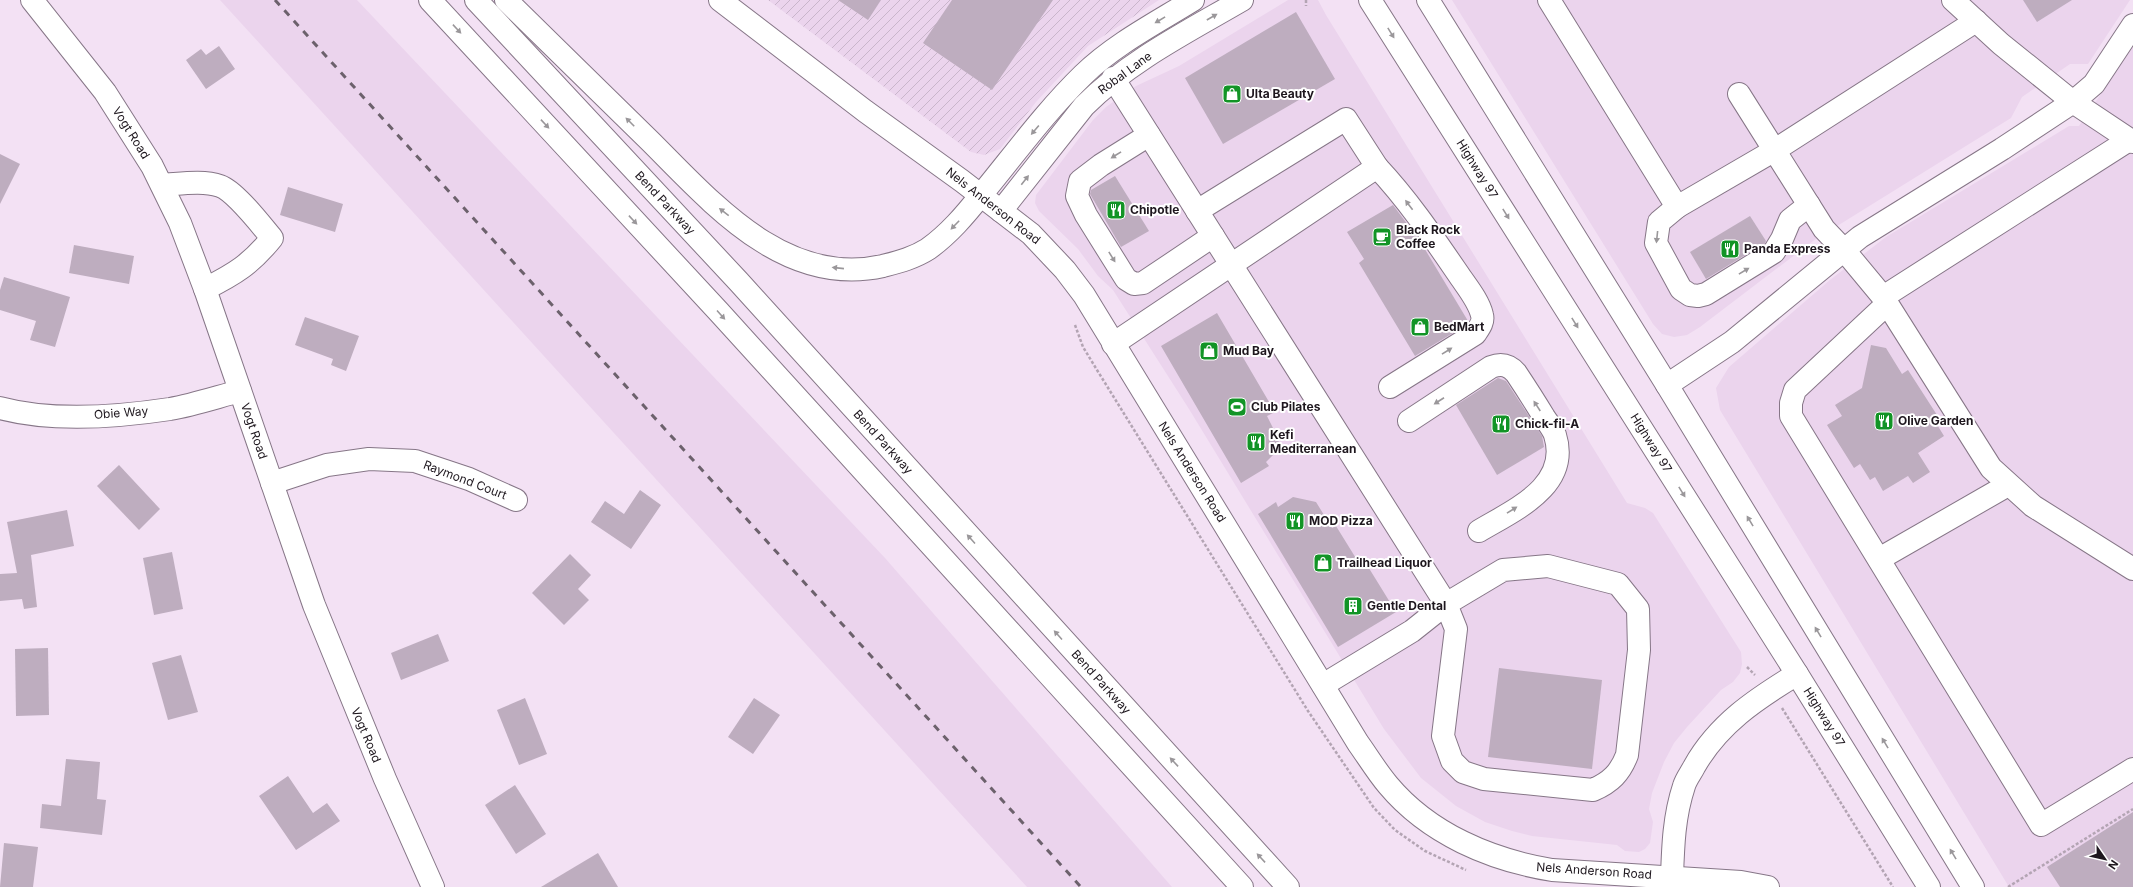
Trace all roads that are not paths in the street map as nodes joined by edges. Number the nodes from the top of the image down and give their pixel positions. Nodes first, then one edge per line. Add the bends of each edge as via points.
1 (32, 0) edge
2 (430, 0) edge
3 (476, 0) edge
4 (506, 0) edge
5 (720, 0) edge
6 (1193, 0) edge
7 (1242, 0) edge
8 (1370, 0) edge
9 (1428, 0) edge
10 (1550, 0) edge
11 (1953, 0) edge
12 (1976, 20) junction
13 (2133, 25) edge
14 (1113, 78) junction
15 (1739, 94) dead end
16 (2073, 102) junction
17 (1149, 135) junction
18 (2131, 141) edge
19 (1775, 150) junction
20 (1378, 167) junction
21 (162, 185) junction
22 (981, 195) junction
23 (1808, 205) junction
24 (1677, 207) junction
25 (1001, 211) junction
26 (1197, 211) junction
27 (1213, 236) junction
28 (1844, 250) junction
29 (1232, 266) junction
30 (205, 289) junction
31 (1885, 301) junction
32 (1113, 344) junction
33 (1668, 385) junction
34 (1390, 387) dead end
35 (240, 391) junction
36 (0, 408) edge
37 (1409, 421) dead end
38 (272, 483) junction
39 (2008, 485) junction
40 (516, 500) dead end
41 (1479, 531) dead end
42 (1879, 559) junction
43 (2133, 569) edge
44 (1446, 604) junction
45 (1797, 674) junction
46 (1323, 685) junction
47 (2133, 769) edge
48 (1672, 877) junction
49 (433, 887) edge
50 (1242, 887) edge
51 (1288, 887) edge
52 (1768, 887) edge
53 (1929, 887) edge
54 (1974, 887) edge

1 - 21 main road, Vogt Road via 105,92
2 -> 50 main road via 714,307
51 -> 3 main road, Bend Parkway via 739,282
22 -> 4 main road, Robal Lane via 941,238 926,250 899,262 869,269 842,269 793,259 766,245 715,206
5 - 22 main road, Nels Anderson Road via 865,111
6 -> 22 main road, Robal Lane via 1119,46 1084,74
14 -> 7 main road, Robal Lane
8 -> 45 main road, Highway 97
9 - 33 main road
10 - 24 main road
11 - 12 main road
12 - 16 main road via 2001,44
12 - 19 main road
13 - 16 main road via 2094,84
14 - 17 main road
25 -> 14 main road, Robal Lane via 1084,106
15 - 19 main road
16 - 18 main road
16 - 28 main road via 1860,237
17 - 26 main road
17 -> 27 main road via 1080,181 1077,196 1126,279 1134,284 1143,283
18 - 31 main road
19 - 23 main road
19 - 24 main road
20 - 26 main road via 1346,119
20 - 29 main road via 1290,224
34 -> 20 main road via 1475,334 1481,326 1482,315 1472,294 1444,253
21 - 30 main road, Vogt Road via 180,223
21 - 30 main road via 196,183 221,186 240,200 272,238 257,258
22 - 25 main road, Nels Anderson Road
24 -> 23 main road via 1659,222 1656,243 1681,289 1690,295 1698,296 1706,294 1774,252 1790,220
23 - 28 main road via 1824,229
25 - 32 main road, Nels Anderson Road via 1039,241 1066,270
26 - 27 main road
27 - 29 main road
28 - 31 main road
28 - 33 main road via 1732,342
29 - 32 main road
29 - 44 main road
30 - 35 main road, Vogt Road
31 - 39 main road via 1979,452
31 - 42 main road via 1795,390 1791,403 1791,416
32 - 46 main road, Nels Anderson Road
54 -> 33 main road
35 - 36 main road, Obie Way via 170,409 114,415 50,416
35 - 38 main road, Vogt Road
41 -> 37 main road via 1532,498 1548,483 1557,460 1555,434 1516,373 1512,368 1501,364 1492,367
38 - 40 main road, Raymond Court via 327,465 369,459 415,461
38 - 49 main road, Vogt Road via 347,690
39 - 42 main road
39 - 43 main road via 2033,506
42 - 47 main road via 2041,825
44 - 44 main road via 1503,570 1548,566 1618,584 1638,610 1639,650 1627,755 1615,777 1593,790 1484,779 1463,772 1452,761 1443,736 1456,629
44 - 46 main road via 1412,631
45 - 48 main road via 1737,714 1715,735 1700,756 1684,784 1674,834
45 - 53 main road, Highway 97
46 - 48 main road, Nels Anderson Road via 1358,743 1388,785 1413,810 1450,835 1482,851 1525,866
48 - 52 main road, Nels Anderson Road via 1741,882

